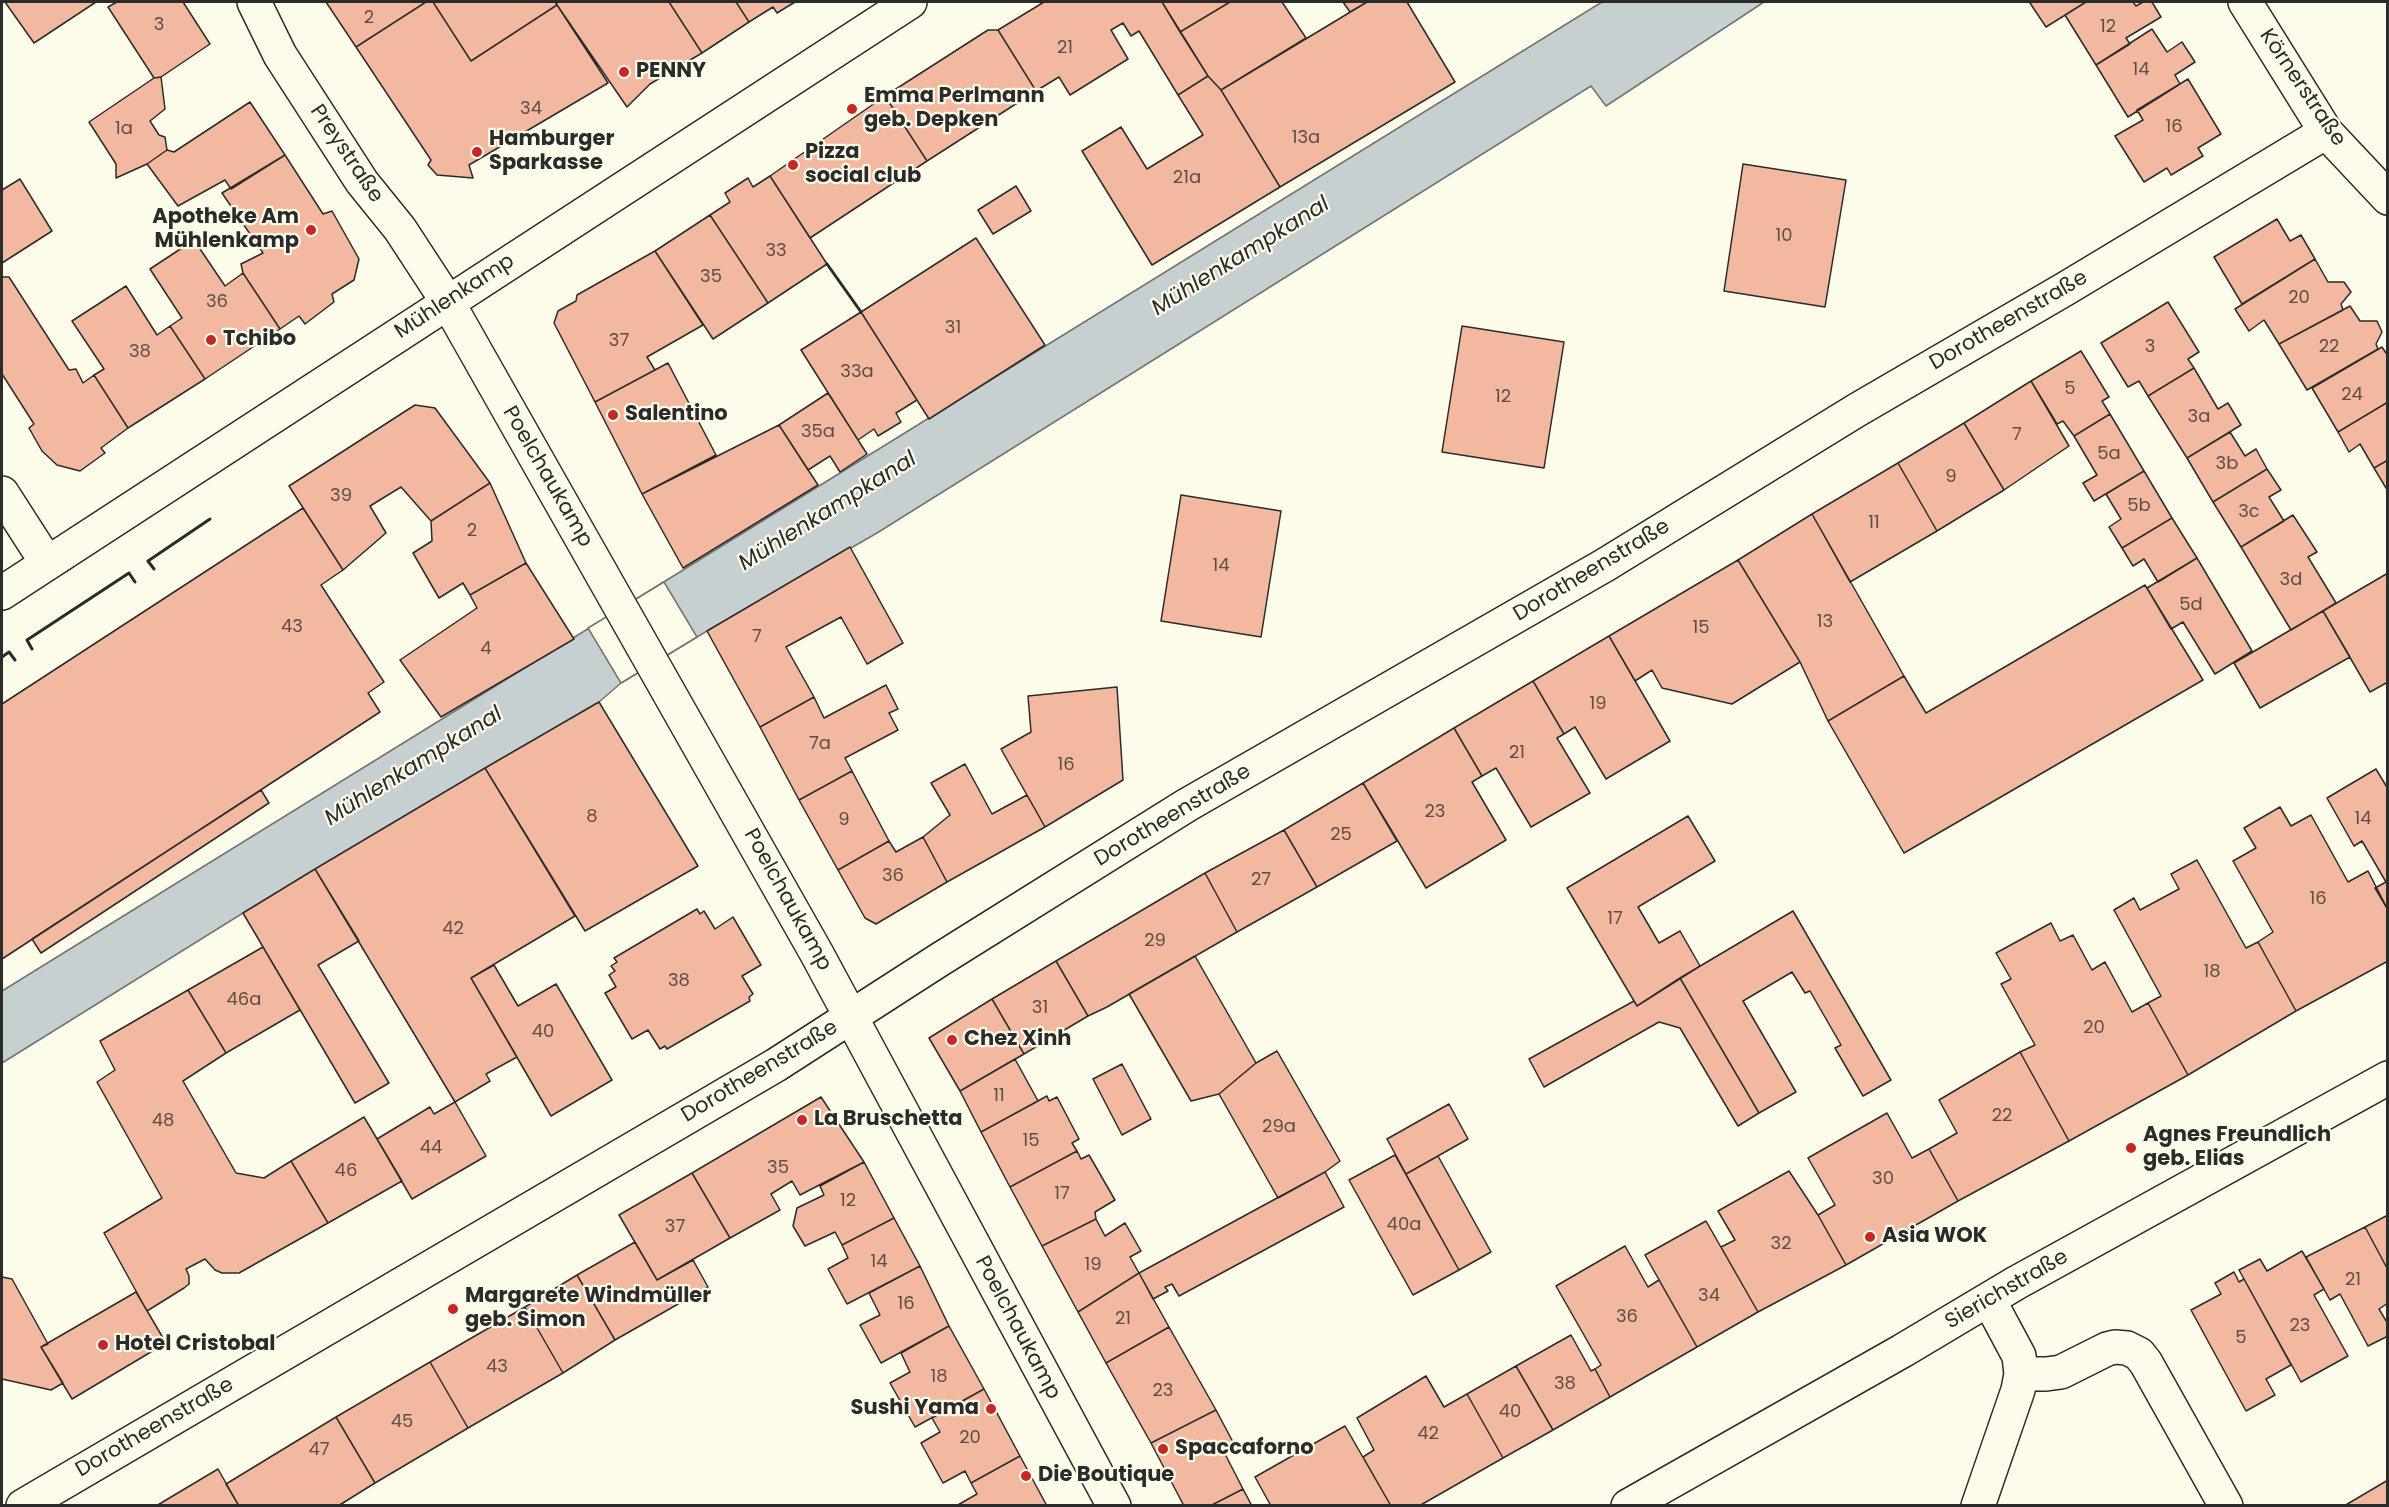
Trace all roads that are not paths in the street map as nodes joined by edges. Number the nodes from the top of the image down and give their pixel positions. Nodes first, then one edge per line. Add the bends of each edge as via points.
1 (254, 2) edge
2 (910, 2) edge
3 (2245, 2) edge
4 (2326, 132) junction
5 (2388, 198) edge
6 (447, 301) junction
7 (2, 493) edge
8 (47, 563) junction
9 (2, 592) edge
10 (851, 1017) junction
11 (2388, 1078) edge
12 (1989, 1300) junction
13 (2021, 1374) junction
14 (23, 1506) edge
15 (1114, 1506) edge
16 (1628, 1506) edge
17 (1978, 1506) edge
18 (2226, 1506) edge

1 - 6 street, Preystraße via 280,55 362,182 400,229
2 - 6 street, Mühlenkamp
3 - 4 street, Körnerstraße
4 - 5 street, Körnerstraße
4 - 10 street, Dorotheenstraße via 1857,410 1605,565 1187,805
6 - 8 street, Mühlenkamp
6 - 10 street, Poelchaukamp
7 - 8 street
8 - 9 street, Mühlenkamp
10 - 14 street, Dorotheenstraße via 776,1065
10 - 15 street, Poelchaukamp
11 - 12 street, Sierichstraße
12 - 13 street via 2019,1356
12 - 16 street, Sierichstraße
13 - 17 street
13 - 18 street via 2061,1371 2115,1347 2139,1354

